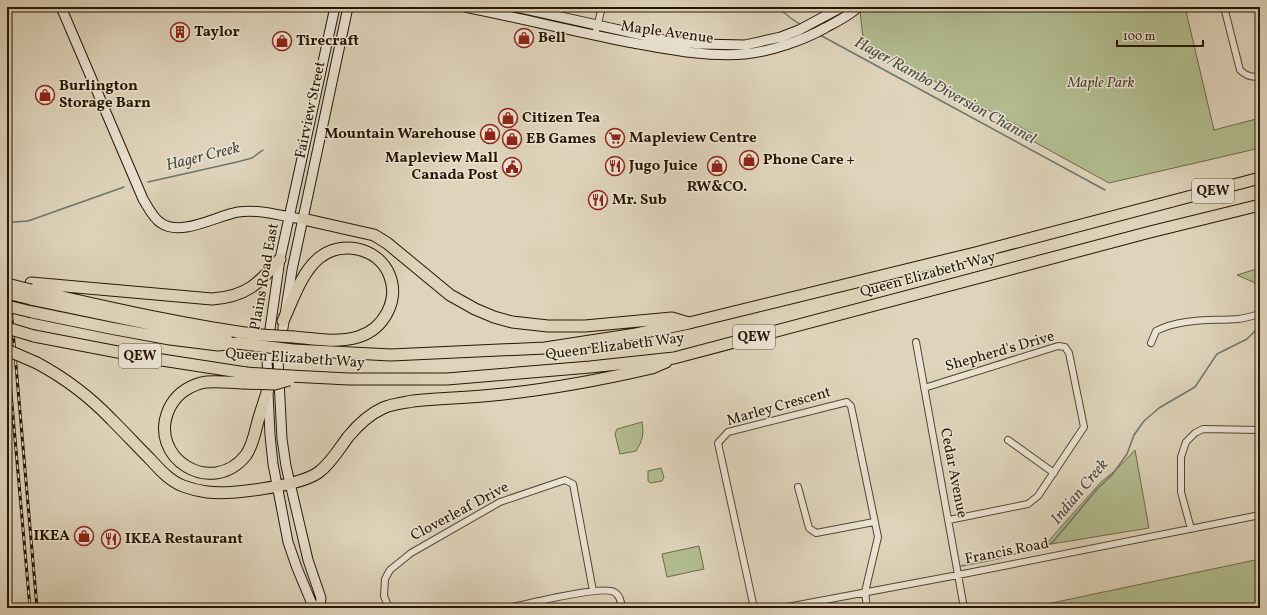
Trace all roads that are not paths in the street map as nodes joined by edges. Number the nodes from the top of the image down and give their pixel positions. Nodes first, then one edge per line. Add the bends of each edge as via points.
1 (61, 7) edge
2 (334, 7) edge
3 (348, 7) edge
4 (353, 7) edge
5 (465, 7) edge
6 (516, 7) edge
7 (602, 7) edge
8 (842, 7) edge
9 (858, 7) edge
10 (1224, 7) edge
11 (598, 25) junction
12 (595, 36) junction
13 (338, 50) junction
14 (1260, 76) edge
15 (1260, 178) edge
16 (1260, 205) edge
17 (290, 217) junction
18 (303, 219) junction
19 (280, 259) junction
20 (7, 280) edge
21 (7, 284) edge
22 (31, 290) junction
23 (7, 293) edge
24 (7, 306) edge
25 (1260, 314) edge
26 (283, 321) junction
27 (690, 323) junction
28 (7, 328) edge
29 (7, 332) edge
30 (34, 336) junction
31 (916, 342) dead end
32 (237, 343) junction
33 (1151, 343) dead end
34 (7, 350) edge
35 (674, 358) junction
36 (245, 378) junction
37 (924, 388) junction
38 (268, 389) junction
39 (1260, 430) edge
40 (1008, 440) dead end
41 (1054, 473) junction
42 (290, 484) junction
43 (278, 486) junction
44 (798, 487) dead end
45 (1260, 515) edge
46 (949, 520) junction
47 (874, 522) junction
48 (1191, 528) junction
49 (958, 575) junction
50 (593, 591) junction
51 (865, 592) junction
52 (316, 608) edge
53 (320, 608) edge
54 (389, 608) edge
55 (508, 608) edge
56 (622, 608) edge
57 (754, 608) edge
58 (782, 608) edge
59 (867, 608) edge
60 (964, 608) edge

1 - 17 main road, Plains Road East via 143,199 157,220 176,228 192,226 238,212 263,212
2 - 17 main road, Fairview Street
3 - 13 main road, Fairview Street
4 - 13 main road
5 - 12 main road, Maple Avenue
6 - 11 main road, Maple Avenue
7 - 11 street
8 - 11 main road, Maple Avenue via 781,37 745,44 669,41
9 - 12 main road, Maple Avenue via 810,35 783,46 747,54 692,54
10 - 14 street via 1240,70 1254,77
11 - 12 street
13 - 18 main road, Fairview Street
15 - 27 highway, Queen Elizabeth Way / QEW via 975,253
16 - 35 highway, Queen Elizabeth Way / QEW
17 - 18 main road
17 - 19 main road, Plains Road East
18 - 26 main road, Plains Road East
18 - 27 highway via 374,235 450,295 475,309 512,322 548,326 586,326 672,318
19 - 22 highway via 253,287 223,299
19 - 38 main road, Plains Road East via 267,359
20 - 22 highway
21 - 22 highway, bridge
22 - 23 highway, bridge
22 - 26 highway, bridge via 209,328 329,340 364,335 377,326 387,313 392,299 391,281 385,268 366,251 343,248 325,254 309,270
22 - 32 highway via 168,329
24 - 32 highway, Queen Elizabeth Way / QEW, bridge via 170,339 218,345
25 - 33 street via 1168,325 1156,331
26 - 42 main road, Plains Road East via 278,383 282,439
27 - 32 highway, Queen Elizabeth Way / QEW, bridge via 545,348 391,355 294,350
28 - 30 highway, Queen Elizabeth Way / QEW, bridge
29 - 30 highway, bridge
30 - 36 highway, Queen Elizabeth Way / QEW
31 - 37 street, Cedar Avenue
34 - 43 highway, bridge via 37,364 89,398 163,472 181,486 221,493
35 - 36 highway, Queen Elizabeth Way / QEW, bridge via 447,379
35 - 42 highway via 652,368 557,387 401,403 383,408 349,435 319,473
36 - 38 highway via 202,383 178,395 166,416 164,429 171,452 184,466 195,471 212,473 225,471 238,464 254,438
37 - 41 street, Shepherd's Drive via 1058,346 1065,348 1069,353 1084,427
37 - 46 street, Cedar Avenue
38 - 43 main road, Plains Road East via 270,435
39 - 48 street via 1203,429 1186,442 1181,457 1181,492
40 - 41 street
41 - 46 street, Shepherd's Drive via 1038,496 1028,504
42 - 43 highway
42 - 53 main road, Plains Road East via 308,560 321,598
43 - 52 main road, Plains Road East via 290,548 312,604
44 - 47 street via 809,528 816,533
45 - 48 street, Francis Road
46 - 49 street, Cedar Avenue
47 - 51 street, Marley Crescent via 878,537
47 - 57 street, Marley Crescent via 851,406 847,402 728,432 718,443
48 - 49 street, Francis Road
49 - 51 street, Francis Road
49 - 60 street, Cedar Avenue
50 - 54 street, Cloverleaf Drive via 573,484 564,480 500,502 411,553 390,570 385,579 384,596
50 - 55 street
50 - 56 street via 614,592 620,599
51 - 58 street, Francis Road
51 - 59 street

